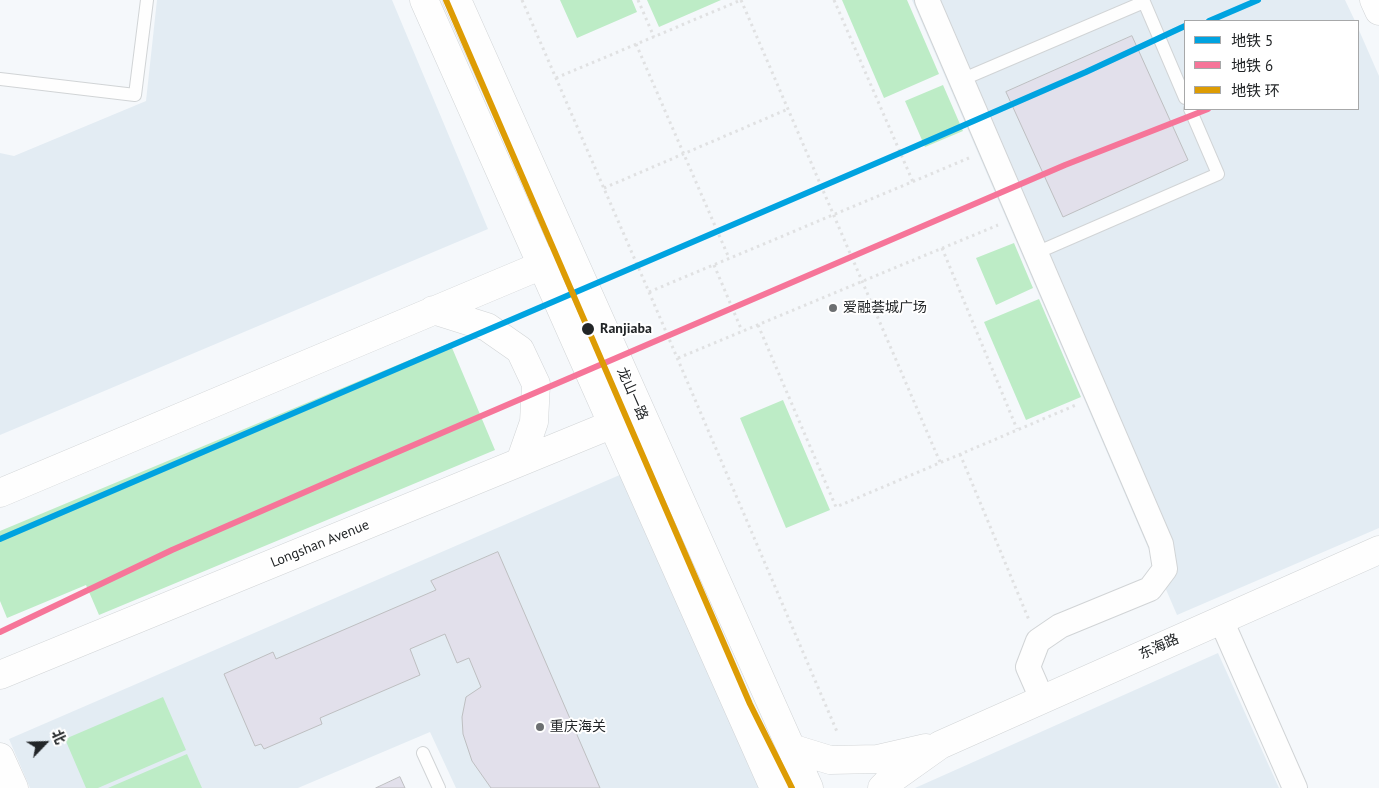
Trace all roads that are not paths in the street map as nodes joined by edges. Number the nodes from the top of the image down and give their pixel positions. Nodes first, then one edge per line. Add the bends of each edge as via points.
1 (147, 0) edge
2 (424, 0) edge
3 (457, 0) edge
4 (927, 0) edge
5 (1374, 0) edge
6 (1379, 11) edge
7 (0, 79) edge
8 (961, 80) junction
9 (1184, 96) edge
10 (1190, 110) edge
11 (570, 253) junction
12 (1036, 254) junction
13 (543, 264) junction
14 (433, 310) junction
15 (640, 412) junction
16 (613, 424) junction
17 (520, 462) junction
18 (0, 493) edge
19 (1379, 550) edge
20 (1221, 620) junction
21 (0, 675) edge
22 (1042, 699) junction
23 (791, 748) junction
24 (424, 753) dead end
25 (0, 757) edge
26 (883, 776) edge
27 (14, 788) edge
28 (439, 788) edge
29 (774, 788) edge
30 (809, 788) edge
31 (1295, 788) edge

1 - 7 lane via 135,96
2 - 13 main road
3 - 11 main road, 龙山一路
4 - 8 street
5 - 6 main road
8 - 9 lane via 1144,2
8 - 12 street
10 - 12 lane via 1218,174
11 - 13 main road
11 - 15 main road, 龙山一路
12 - 22 street via 1161,544 1165,569 1150,589 1060,626 1038,641 1028,667
13 - 14 main road
13 - 16 main road
14 - 17 main road via 487,327 520,350 536,384 534,422
14 - 18 main road
15 - 16 main road, Longshan Avenue
15 - 23 main road, 龙山一路
16 - 17 main road, Longshan Avenue
16 - 29 main road
17 - 21 main road, Longshan Avenue
19 - 20 main road, 东海路
20 - 22 main road, 东海路
20 - 31 street
22 - 26 main road, 东海路 via 940,745
23 - 26 main road, 东海路 via 830,760 848,759
23 - 30 main road, 龙山一路
24 - 28 lane
25 - 27 main road

